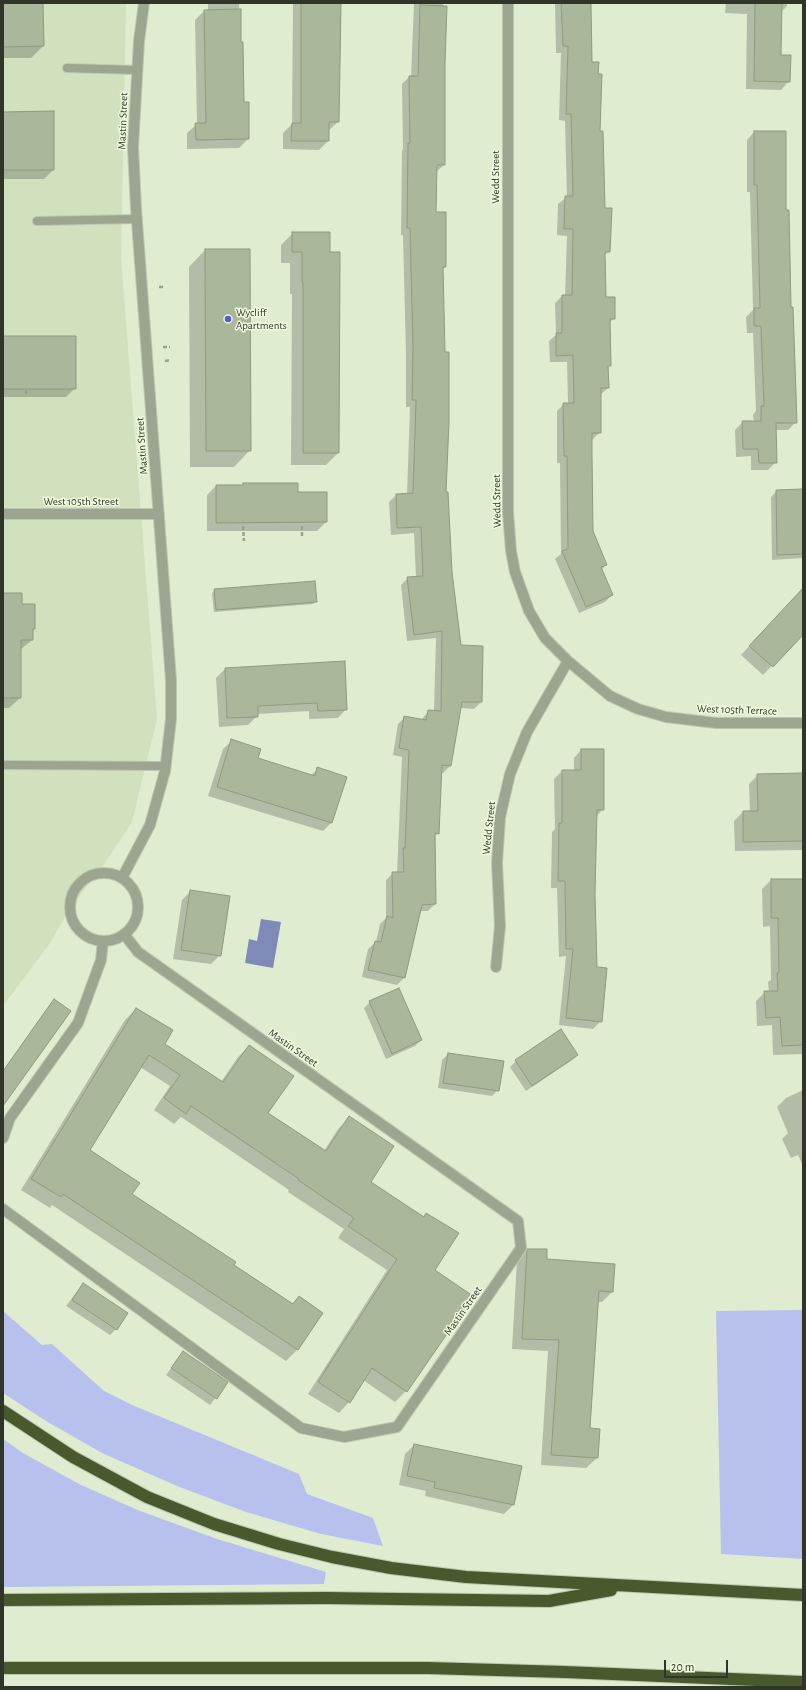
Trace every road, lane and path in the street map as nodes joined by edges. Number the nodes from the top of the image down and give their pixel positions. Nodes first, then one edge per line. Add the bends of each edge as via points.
1 (144, 3) edge
2 (508, 3) edge
3 (67, 68) dead end
4 (137, 70) junction
5 (136, 219) junction
6 (37, 221) dead end
7 (159, 287) dead end
8 (164, 287) dead end
9 (164, 347) dead end
10 (170, 347) dead end
11 (171, 360) dead end
12 (165, 361) dead end
13 (26, 389) dead end
14 (26, 394) dead end
15 (3, 514) edge
16 (159, 514) junction
17 (243, 526) dead end
18 (302, 526) dead end
19 (302, 536) dead end
20 (244, 541) dead end
21 (568, 661) junction
22 (803, 723) edge
23 (3, 764) edge
24 (166, 766) junction
25 (122, 878) junction
26 (124, 934) junction
27 (103, 941) junction
28 (496, 966) dead end
29 (3, 1138) edge
30 (3, 1209) edge
31 (3, 1411) edge
32 (632, 1586) junction
33 (803, 1595) edge
34 (3, 1600) edge
35 (3, 1668) edge
36 (803, 1682) edge

1 - 4 street, Mastin Street
2 - 21 street, Wedd Street via 508,512 511,551 515,572 529,611 545,638
3 - 4 lane
4 - 5 street, Mastin Street via 133,147
5 - 6 lane
5 - 16 street, Mastin Street
7 - 8 path
9 - 10 path
11 - 12 path
13 - 14 path
15 - 16 street, West 105th Street
16 - 24 street, Mastin Street via 171,680 171,719
17 - 20 path
18 - 19 path
21 - 22 street, West 105th Terrace via 610,696 638,709 666,717 716,723
21 - 28 street, Wedd Street via 527,732 510,774 500,817 497,863 500,926
23 - 24 lane
24 - 25 street, Mastin Street via 150,825
25 - 26 street via 130,885 138,905 134,921
25 - 27 street via 100,873 90,876 77,886 70,901 74,923 82,932
26 - 27 street
26 - 30 street, Mastin Street via 138,952 518,1221 521,1248 398,1427 344,1437 301,1428
27 - 29 street via 101,960 78,1023 10,1118
31 - 32 highway via 73,1457 147,1497 214,1524 280,1544 391,1568 466,1578
32 - 33 highway
32 - 34 highway via 549,1601 326,1598
35 - 36 highway via 435,1669 589,1672

